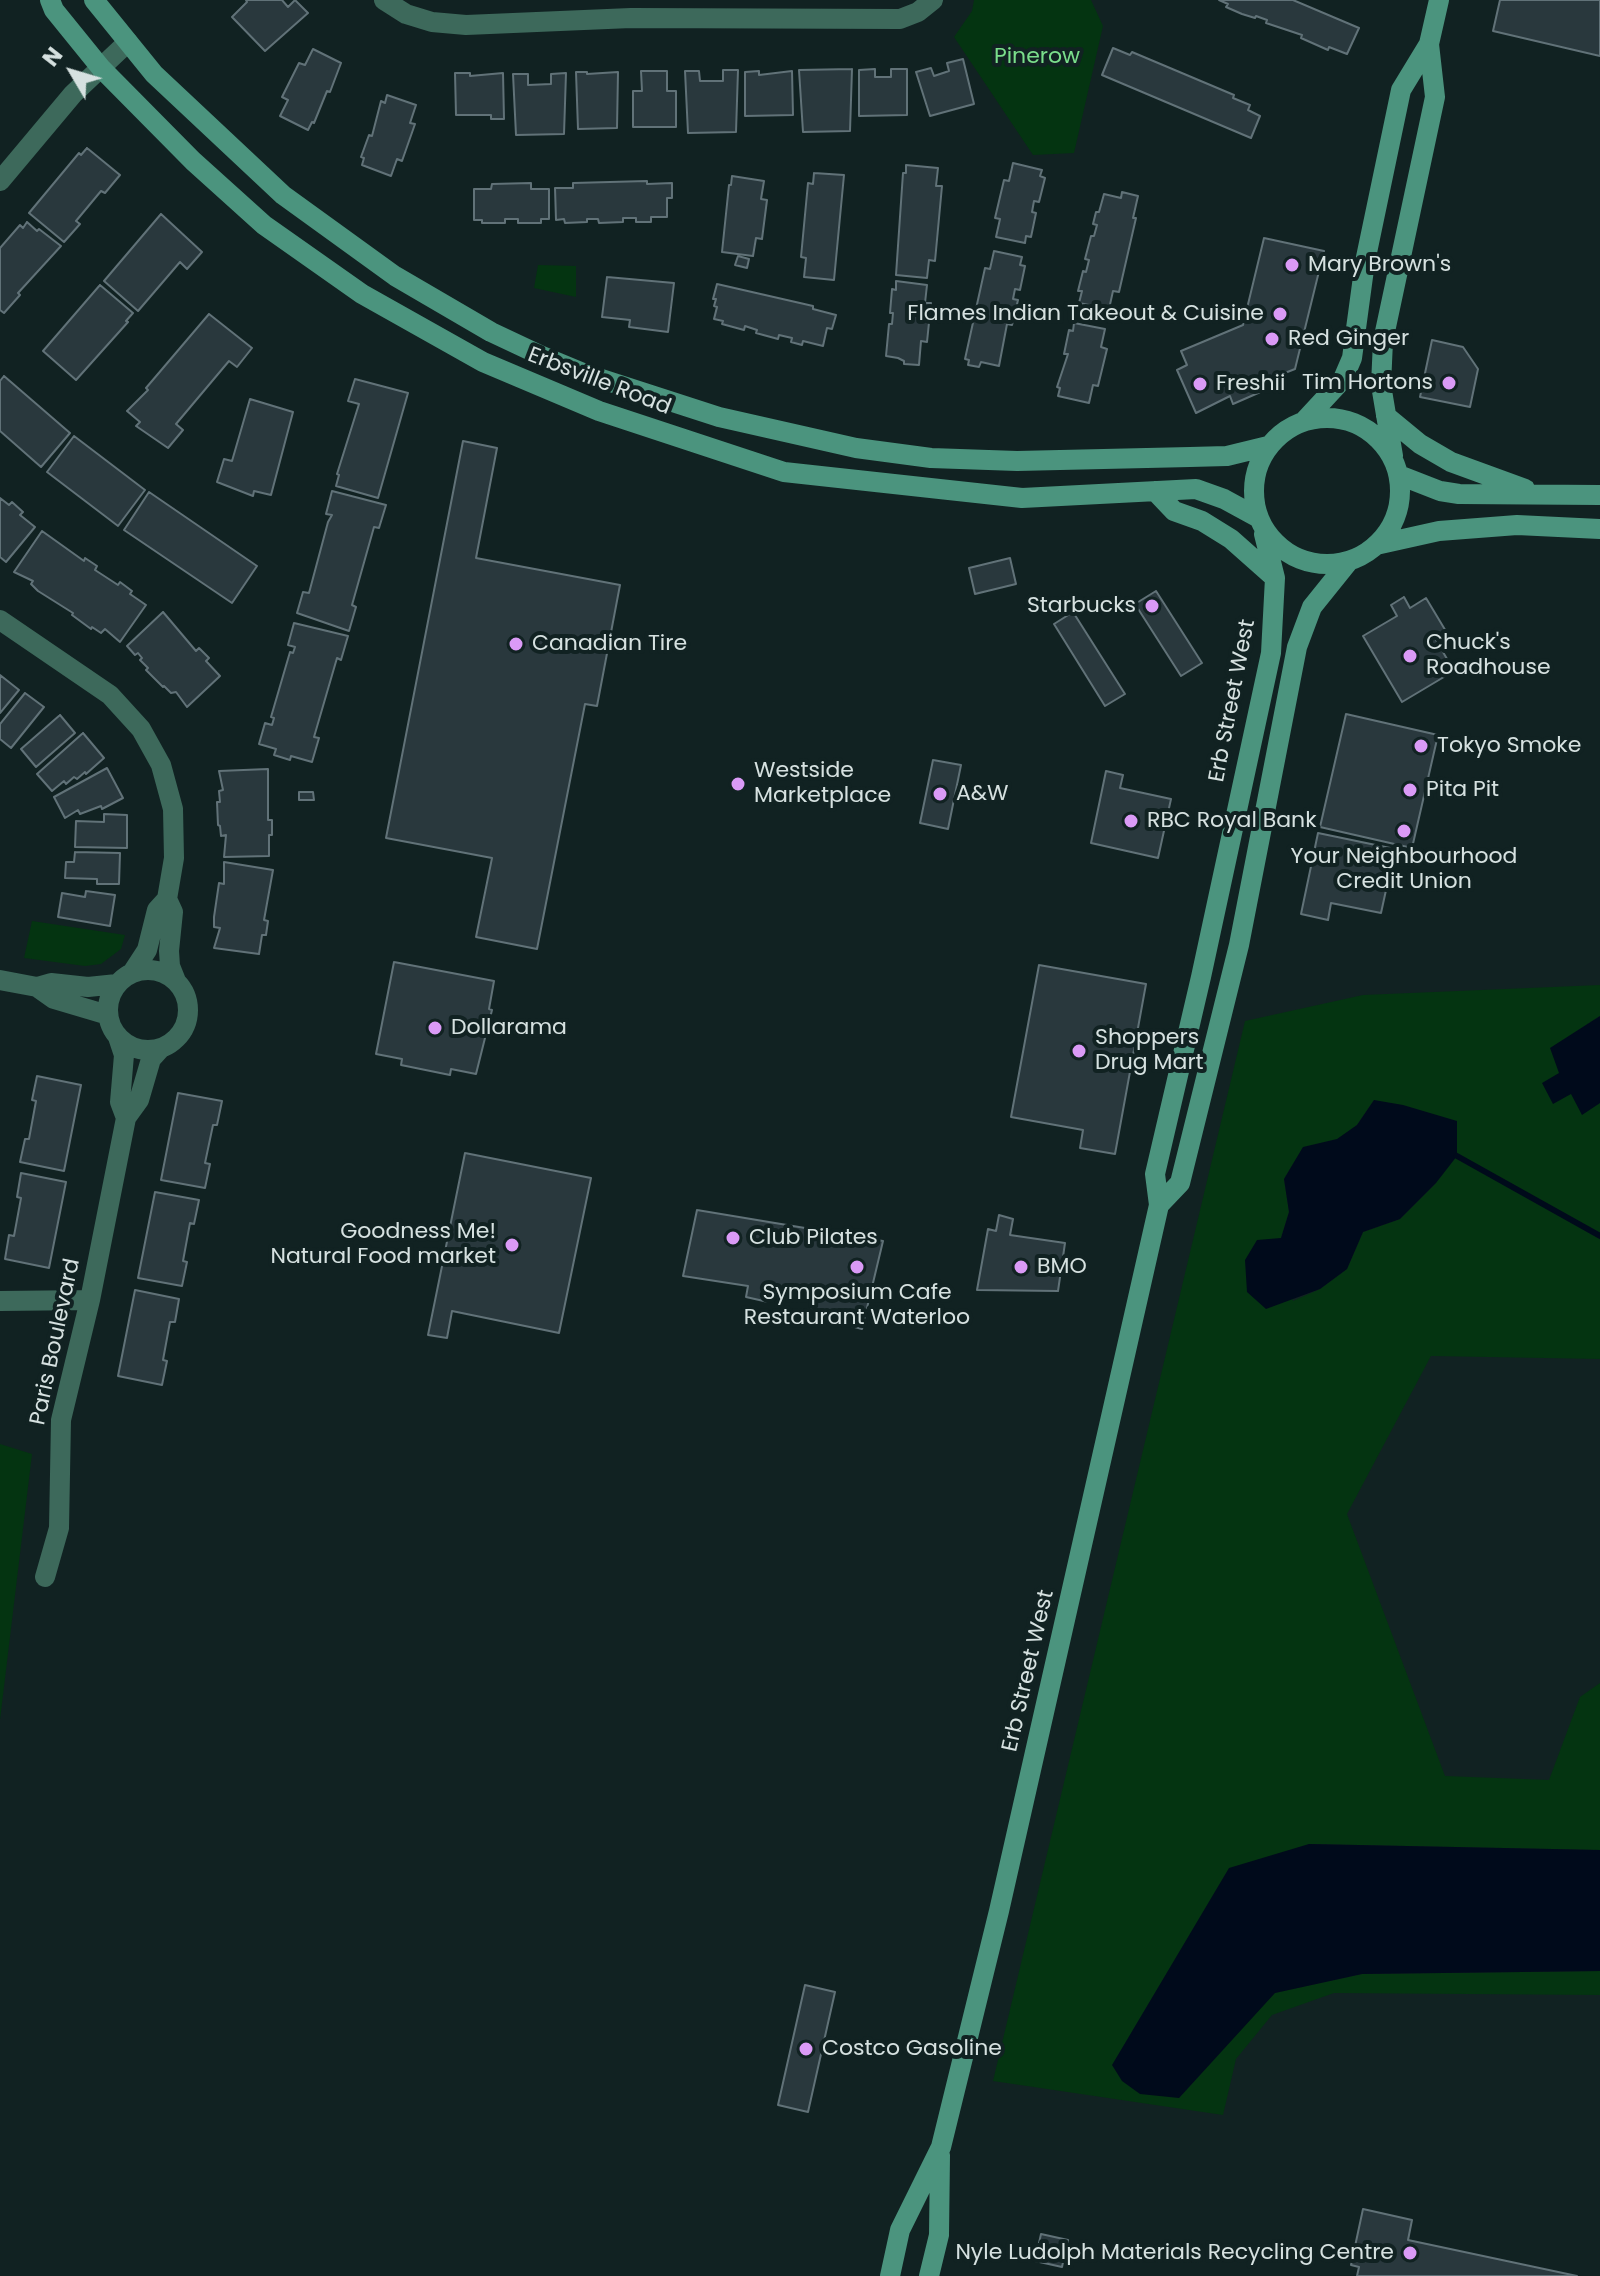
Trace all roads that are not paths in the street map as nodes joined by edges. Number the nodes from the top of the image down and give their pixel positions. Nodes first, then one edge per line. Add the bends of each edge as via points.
1 (50, 0) edge
2 (94, 0) edge
3 (384, 0) edge
4 (933, 0) edge
5 (1439, 0) edge
6 (632, 9) edge
7 (128, 42) junction
8 (1429, 44) junction
9 (101, 68) junction
10 (0, 181) edge
11 (1386, 416) junction
12 (1305, 420) junction
13 (1268, 446) junction
14 (1396, 467) junction
15 (1155, 491) junction
16 (1544, 495) junction
17 (1600, 495) edge
18 (1261, 525) junction
19 (1600, 529) edge
20 (1376, 545) junction
21 (1349, 561) junction
22 (1275, 578) junction
23 (0, 620) edge
24 (167, 899) junction
25 (125, 978) junction
26 (0, 980) edge
27 (176, 981) junction
28 (37, 987) junction
29 (108, 1015) junction
30 (118, 1037) junction
31 (161, 1048) junction
32 (126, 1118) junction
33 (1159, 1205) junction
34 (90, 1300) junction
35 (0, 1301) edge
36 (45, 1577) dead end
37 (941, 2147) junction
38 (890, 2276) edge
39 (929, 2276) edge

1 - 9 main road, Erbsville Road
2 - 7 main road, Erbsville Road
3 - 6 street via 432,22 466,25
4 - 6 street via 900,19
5 - 8 main road
7 - 9 street
7 - 13 main road, Erbsville Road via 190,110 283,195 395,276 463,316 583,373 719,417 856,448 931,458 1227,456
8 - 11 main road via 1435,97 1383,341
8 - 12 main road via 1401,90 1365,262 1352,358 1343,379
9 - 10 street
9 - 15 main road, Erbsville Road via 264,225 362,294 483,362 599,411 784,472 1022,498
11 - 14 main road
11 - 16 main road via 1451,462
12 - 13 main road
12 - 14 main road via 1338,419 1363,427 1385,445
13 - 18 main road via 1256,474 1254,504
14 - 16 main road via 1440,491
14 - 20 main road via 1396,517
15 - 18 main road, Erbsville Road via 1196,489 1224,499
15 - 22 main road via 1174,511 1231,539
16 - 17 main road
18 - 21 main road via 1278,547 1305,561
18 - 22 main road, Erb Street West
19 - 20 main road via 1517,525 1439,531
20 - 21 main road
21 - 33 main road, Erb Street West via 1312,607 1297,647 1239,945 1184,1168 1180,1183
22 - 33 main road, Erb Street West via 1271,653 1155,1174
23 - 24 street via 99,686 149,741 166,778 175,825
24 - 25 street via 157,910 147,950
24 - 27 street via 173,912 169,951
25 - 27 street via 152,970
25 - 28 street via 88,987
25 - 29 street via 109,998
26 - 28 street
27 - 31 street via 187,1002 186,1022 175,1040
28 - 29 street via 54,999
29 - 30 street
30 - 31 street via 138,1049
30 - 32 street, Paris Boulevard via 124,1055 120,1102
31 - 32 street, Paris Boulevard via 151,1059 139,1100
32 - 34 street, Paris Boulevard
33 - 37 main road, Erb Street West
34 - 35 street
34 - 36 street, Paris Boulevard via 61,1420 59,1528
37 - 38 main road, Erb Street West via 900,2230
37 - 39 main road, Erb Street West via 939,2235

